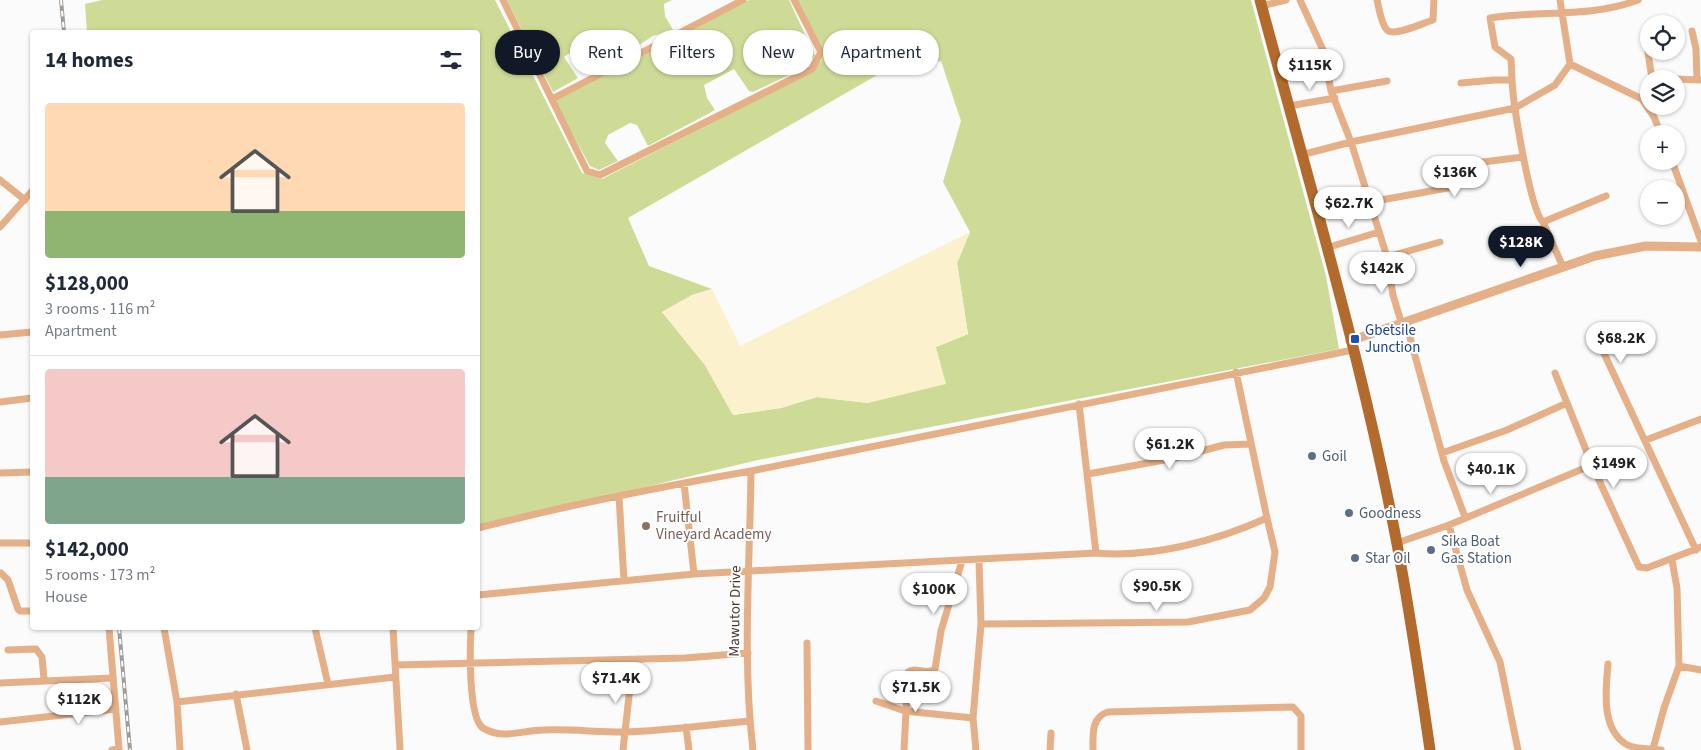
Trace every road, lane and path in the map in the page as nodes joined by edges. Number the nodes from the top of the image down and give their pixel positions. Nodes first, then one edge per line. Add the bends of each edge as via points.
1 (503, 0) edge
2 (743, 0) edge
3 (794, 0) edge
4 (1286, 0) edge
5 (1300, 0) edge
6 (1377, 0) edge
7 (1434, 0) edge
8 (1560, 0) edge
9 (1638, 0) edge
10 (1261, 3) edge
11 (1564, 13) junction
12 (1692, 31) dead end
13 (1570, 64) junction
14 (1685, 79) edge
15 (1512, 80) junction
16 (1699, 80) edge
17 (1387, 81) dead end
18 (1461, 83) dead end
19 (1331, 90) junction
20 (1335, 98) junction
21 (1640, 98) edge
22 (552, 99) junction
23 (1289, 106) junction
24 (1515, 108) junction
25 (1351, 142) junction
26 (1301, 155) junction
27 (1523, 157) junction
28 (1675, 170) edge
29 (0, 180) edge
30 (30, 194) edge
31 (1606, 196) dead end
32 (24, 200) junction
33 (1370, 202) junction
34 (1543, 222) junction
35 (0, 227) edge
36 (1379, 232) junction
37 (1701, 241) edge
38 (1440, 242) dead end
39 (1326, 248) junction
40 (1701, 248) edge
41 (1387, 257) junction
42 (1563, 267) junction
43 (1404, 324) junction
44 (30, 332) edge
45 (0, 335) edge
46 (1352, 346) junction
47 (1601, 347) dead end
48 (1236, 372) junction
49 (1555, 373) dead end
50 (30, 398) edge
51 (0, 402) edge
52 (1567, 403) junction
53 (1079, 404) junction
54 (1701, 419) edge
55 (1646, 440) junction
56 (1250, 444) junction
57 (1442, 453) junction
58 (1592, 465) junction
59 (30, 472) edge
60 (751, 472) junction
61 (0, 473) edge
62 (1088, 474) junction
63 (684, 483) junction
64 (619, 496) junction
65 (1465, 517) junction
66 (1267, 518) junction
67 (1449, 525) junction
68 (480, 527) edge
69 (0, 542) edge
70 (30, 543) edge
71 (1397, 543) junction
72 (1698, 548) edge
73 (1096, 553) junction
74 (979, 560) junction
75 (1672, 560) junction
76 (962, 561) junction
77 (750, 571) junction
78 (0, 572) edge
79 (694, 574) junction
80 (624, 580) junction
81 (480, 595) edge
82 (30, 612) edge
83 (981, 624) junction
84 (110, 630) edge
85 (164, 630) edge
86 (316, 630) edge
87 (393, 630) edge
88 (471, 630) edge
89 (807, 643) dead end
90 (8, 650) dead end
91 (748, 653) junction
92 (633, 660) junction
93 (470, 664) junction
94 (1608, 664) dead end
95 (395, 665) junction
96 (1679, 666) junction
97 (1701, 670) edge
98 (395, 677) junction
99 (114, 678) junction
100 (44, 679) junction
101 (0, 683) edge
102 (328, 684) junction
103 (236, 694) junction
104 (177, 702) junction
105 (876, 702) dead end
106 (116, 709) junction
107 (905, 711) junction
108 (973, 718) junction
109 (0, 722) edge
110 (749, 722) junction
111 (686, 727) junction
112 (624, 732) junction
113 (1051, 733) dead end
114 (1630, 748) edge
115 (1653, 749) junction
116 (117, 750) edge
117 (180, 750) edge
118 (246, 750) edge
119 (400, 750) edge
120 (623, 750) edge
121 (689, 750) edge
122 (753, 750) edge
123 (808, 750) edge
124 (904, 750) edge
125 (976, 750) edge
126 (1050, 750) edge
127 (1093, 750) edge
128 (1301, 750) edge
129 (1430, 750) edge
130 (1518, 750) edge
131 (1661, 750) edge

1 - 22 street
2 - 22 street
3 - 22 street via 821,52 812,69 600,175 587,171
4 - 10 street
5 - 19 street via 1323,50
6 - 7 street via 1386,28 1396,33 1434,19
8 - 11 street
9 - 11 street via 1608,8
10 - 23 highway
11 - 13 street
11 - 15 street via 1490,18 1495,46 1511,59
12 - 16 street
13 - 21 street
13 - 24 street via 1544,94
14 - 16 street
15 - 18 street
15 - 24 street
17 - 19 street
19 - 20 street
20 - 23 street
20 - 25 street
23 - 26 highway
24 - 25 street
24 - 27 street
25 - 26 street
25 - 33 street
26 - 39 highway
27 - 33 street via 1467,164 1458,169 1460,178 1453,187
27 - 34 street via 1536,211
28 - 37 street
29 - 32 street
30 - 32 street
31 - 34 street
32 - 35 street
33 - 36 street
34 - 42 street
36 - 39 street
36 - 41 street
38 - 41 street
39 - 46 highway
40 - 42 street via 1646,246 1595,256
41 - 43 street via 1393,295
42 - 43 street
43 - 46 street
43 - 57 street
44 - 45 street
46 - 48 street
46 - 71 highway
47 - 55 street
48 - 53 street
48 - 56 street
49 - 52 street
50 - 51 street
52 - 57 street via 1507,430
52 - 58 street
53 - 60 street
53 - 62 street
54 - 55 street
55 - 72 street
56 - 62 street via 1224,446
56 - 66 street
57 - 65 street
58 - 65 street
58 - 75 street via 1639,567 1648,568
59 - 61 street
60 - 63 street
60 - 77 street, Mawutor Drive
62 - 73 street
63 - 64 street
63 - 79 street
64 - 68 street
64 - 80 street
65 - 67 street
66 - 73 street via 1237,532 1186,545
66 - 83 street via 1276,552 1270,587 1264,598 1250,610 1188,622
67 - 71 street
67 - 130 street via 1468,590 1500,662
69 - 70 street
71 - 129 highway
72 - 75 street
73 - 74 street
74 - 76 street
74 - 83 street
75 - 96 street via 1677,588
76 - 77 street
76 - 107 street via 940,631 935,669 908,672
77 - 79 street
77 - 91 street, Mawutor Drive
78 - 82 street via 8,580 18,609
79 - 80 street
80 - 81 street
83 - 108 street
84 - 99 street
85 - 104 street
86 - 102 street
87 - 95 street
88 - 93 street
89 - 123 street
90 - 100 street via 36,649 42,657
91 - 92 street
91 - 110 street, Mawutor Drive
92 - 93 street
92 - 112 street
93 - 95 street
93 - 112 street via 473,698 482,728 515,734 544,730
94 - 114 street via 1607,709 1616,733
95 - 98 street
96 - 97 street
96 - 115 street
98 - 102 street
98 - 119 street
99 - 100 street
99 - 106 street
100 - 101 street
102 - 103 street
103 - 104 street
103 - 118 street
104 - 117 street
105 - 107 street
106 - 109 street
106 - 116 street
107 - 108 street
107 - 124 street
108 - 125 street
110 - 111 street
110 - 122 street, Mawutor Drive
111 - 112 street
111 - 121 street
112 - 120 street
113 - 126 street
114 - 115 street
115 - 131 street
127 - 128 street via 1097,719 1108,712 1293,707 1300,716

